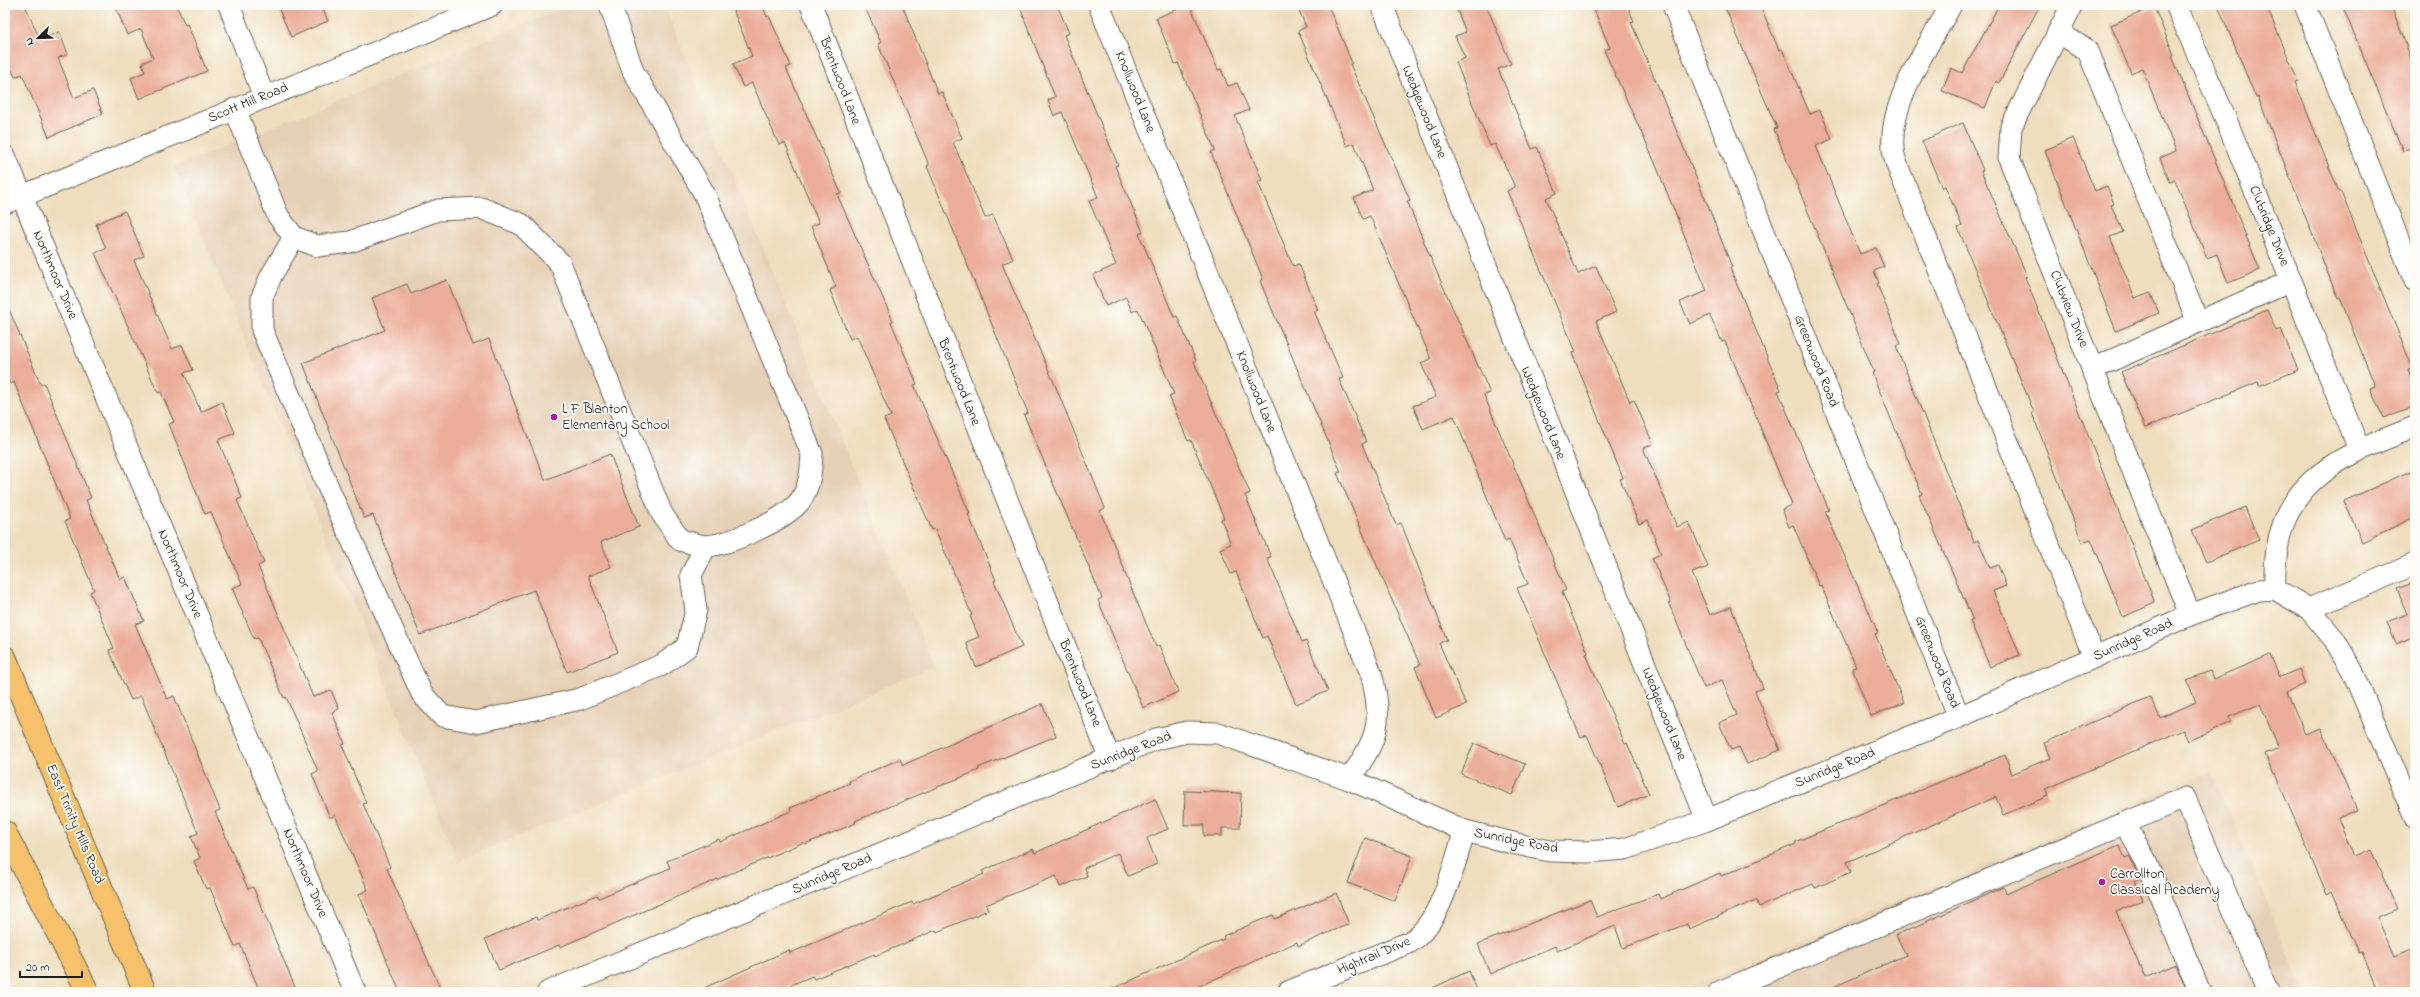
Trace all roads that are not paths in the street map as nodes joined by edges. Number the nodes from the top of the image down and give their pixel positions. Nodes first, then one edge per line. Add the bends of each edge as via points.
1 (229, 5) edge
2 (492, 5) edge
3 (610, 5) edge
4 (811, 5) edge
5 (1099, 5) edge
6 (1382, 5) edge
7 (1673, 5) edge
8 (1951, 5) edge
9 (2072, 5) edge
10 (2176, 5) edge
11 (2305, 5) edge
12 (2058, 32) junction
13 (264, 97) junction
14 (235, 109) junction
15 (5, 156) edge
16 (14, 199) edge
17 (294, 237) junction
18 (2291, 281) junction
19 (2415, 281) edge
20 (2198, 322) junction
21 (2092, 369) junction
22 (2415, 427) edge
23 (2358, 449) junction
24 (706, 546) junction
25 (2415, 564) edge
26 (2275, 589) junction
27 (2309, 609) junction
28 (2190, 615) junction
29 (5, 657) edge
30 (2094, 657) junction
31 (1959, 717) junction
32 (1110, 758) junction
33 (1349, 779) junction
34 (2415, 818) edge
35 (1707, 820) junction
36 (2125, 824) junction
37 (1465, 831) junction
38 (5, 832) edge
39 (88, 992) edge
40 (145, 992) edge
41 (355, 992) edge
42 (548, 992) edge
43 (1288, 992) edge
44 (1719, 992) edge
45 (2200, 992) edge
46 (2268, 992) edge

1 - 13 street
2 - 13 street, Scott Mill Road
3 - 24 street via 633,71 705,195 812,454 810,480 800,501 777,521
4 - 32 street, Brentwood Lane
5 - 33 street, Knollwood Lane via 1371,674 1378,699 1377,725 1368,753
6 - 35 street, Wedgewood Lane
7 - 31 street, Greenwood Road
8 - 30 street via 1900,98 1893,149 1901,175
9 - 12 street, Clubview Drive
10 - 18 street, Clubridge Drive via 2225,117
11 - 19 street
12 - 20 street via 2088,51
12 - 21 street, Clubview Drive via 2011,127 2009,158
13 - 14 street, Scott Mill Road
14 - 16 street, Scott Mill Road
14 - 17 street via 278,216
15 - 16 street, Northmoor Drive
16 - 41 street, Northmoor Drive
17 - 24 street via 317,246 350,242 438,210 481,208 522,224 560,263 662,514 680,540
17 - 24 street via 262,297 262,330 334,500 422,694 442,716 476,722 580,699 662,665 687,646 696,610 691,574
18 - 20 street
18 - 23 street, Clubridge Drive
20 - 21 street
21 - 28 street, Clubview Drive
22 - 23 street
23 - 26 street via 2323,472 2305,487 2290,505 2280,535 2274,572
25 - 27 street
26 - 27 street
26 - 28 street, Sunridge Road via 2259,590
27 - 34 street via 2334,640 2352,670
28 - 30 street, Sunridge Road
29 - 40 main road, East Trinity Mills Road
30 - 31 street, Sunridge Road
31 - 35 street, Sunridge Road
32 - 33 street, Sunridge Road via 1156,739 1187,732 1218,733
32 - 42 street, Sunridge Road
33 - 37 street, Sunridge Road
35 - 37 street, Sunridge Road via 1625,849 1588,852 1550,851
36 - 44 street
36 - 45 street via 2146,861
36 - 46 street via 2185,798
37 - 43 street, Hightrail Drive via 1436,913 1419,936
38 - 39 main road

